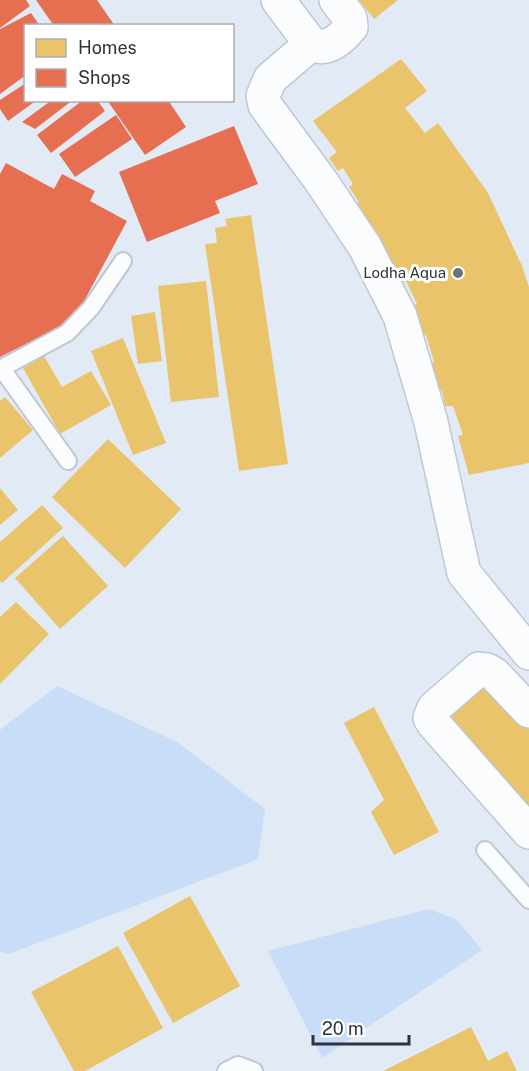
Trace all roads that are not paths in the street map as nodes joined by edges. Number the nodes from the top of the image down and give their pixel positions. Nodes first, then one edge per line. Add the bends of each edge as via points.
1 (278, 0) edge
2 (336, 0) edge
3 (311, 44) junction
4 (123, 261) dead end
5 (1, 369) edge
6 (68, 460) dead end
7 (529, 653) edge
8 (529, 711) edge
9 (529, 832) edge
10 (485, 850) dead end
11 (529, 900) edge
12 (226, 1071) edge
13 (254, 1071) edge

1 - 3 street
2 - 3 street via 350,18 351,27 325,48
3 - 7 street via 270,80 263,96 265,105 365,247 400,316 431,422 464,573
4 - 5 lane via 91,308 67,333
5 - 6 lane
8 - 9 street via 494,674 479,669 434,708 430,718
10 - 11 lane
12 - 13 lane via 238,1065

